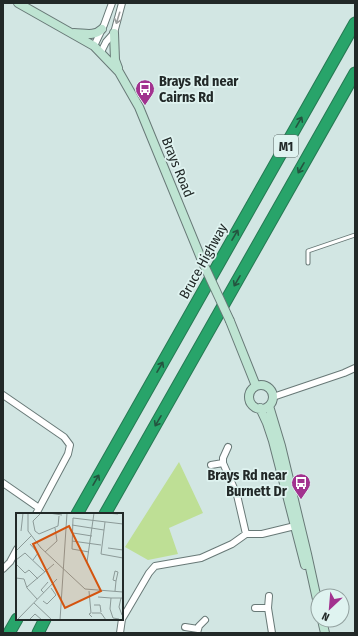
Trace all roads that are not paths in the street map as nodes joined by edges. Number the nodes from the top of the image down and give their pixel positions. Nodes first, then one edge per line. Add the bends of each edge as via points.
1 (18, 3) edge
2 (112, 3) edge
3 (122, 3) edge
4 (355, 23) edge
5 (102, 29) junction
6 (71, 32) junction
7 (114, 34) junction
8 (94, 46) junction
9 (101, 52) junction
10 (119, 72) junction
11 (355, 74) edge
12 (355, 235) edge
13 (308, 263) dead end
14 (355, 368) edge
15 (256, 386) junction
16 (3, 395) edge
17 (273, 397) junction
18 (269, 406) junction
19 (260, 408) junction
20 (228, 447) dead end
21 (223, 464) junction
22 (211, 466) dead end
23 (3, 483) edge
24 (39, 508) junction
25 (36, 513) edge
26 (78, 513) edge
27 (106, 513) edge
28 (297, 525) junction
29 (246, 534) junction
30 (16, 551) edge
31 (3, 568) edge
32 (314, 588) edge
33 (269, 596) dead end
34 (254, 608) dead end
35 (268, 608) junction
36 (123, 618) edge
37 (16, 620) edge
38 (45, 620) edge
39 (122, 620) edge
40 (205, 620) dead end
41 (185, 626) dead end
42 (197, 631) edge
43 (9, 633) edge
44 (38, 633) edge
45 (120, 633) edge
46 (272, 633) edge

1 - 6 main road, Brays Road
2 - 5 street
3 -> 7 street
26 -> 4 highway, Bruce Highway / M1
5 - 6 main road via 97,34
5 - 8 street
6 - 8 main road, Brays Road
7 - 9 street
7 - 10 main road via 114,60
8 - 9 main road, Brays Road
9 - 10 main road, Brays Road
10 - 15 main road, Brays Road, bridge via 139,107
11 -> 27 highway, M1
12 - 13 lane via 308,251
14 - 17 street
15 - 17 main road via 267,387
15 - 19 main road via 251,392 250,399 253,405
16 - 24 street via 69,442 68,454
17 - 18 main road
18 - 19 main road
18 - 28 main road via 281,446
19 - 28 main road via 273,441
20 - 21 street
21 - 22 street
21 - 29 street via 237,495
23 - 24 street
24 - 25 street
28 - 29 street via 262,534
28 - 32 main road via 312,572
29 - 36 street via 232,544 200,558 160,564 152,568
30 - 31 street
33 - 35 street
34 - 35 street
35 - 46 street
37 - 43 highway
38 - 44 highway
39 - 45 street
40 - 42 street
41 - 42 street

